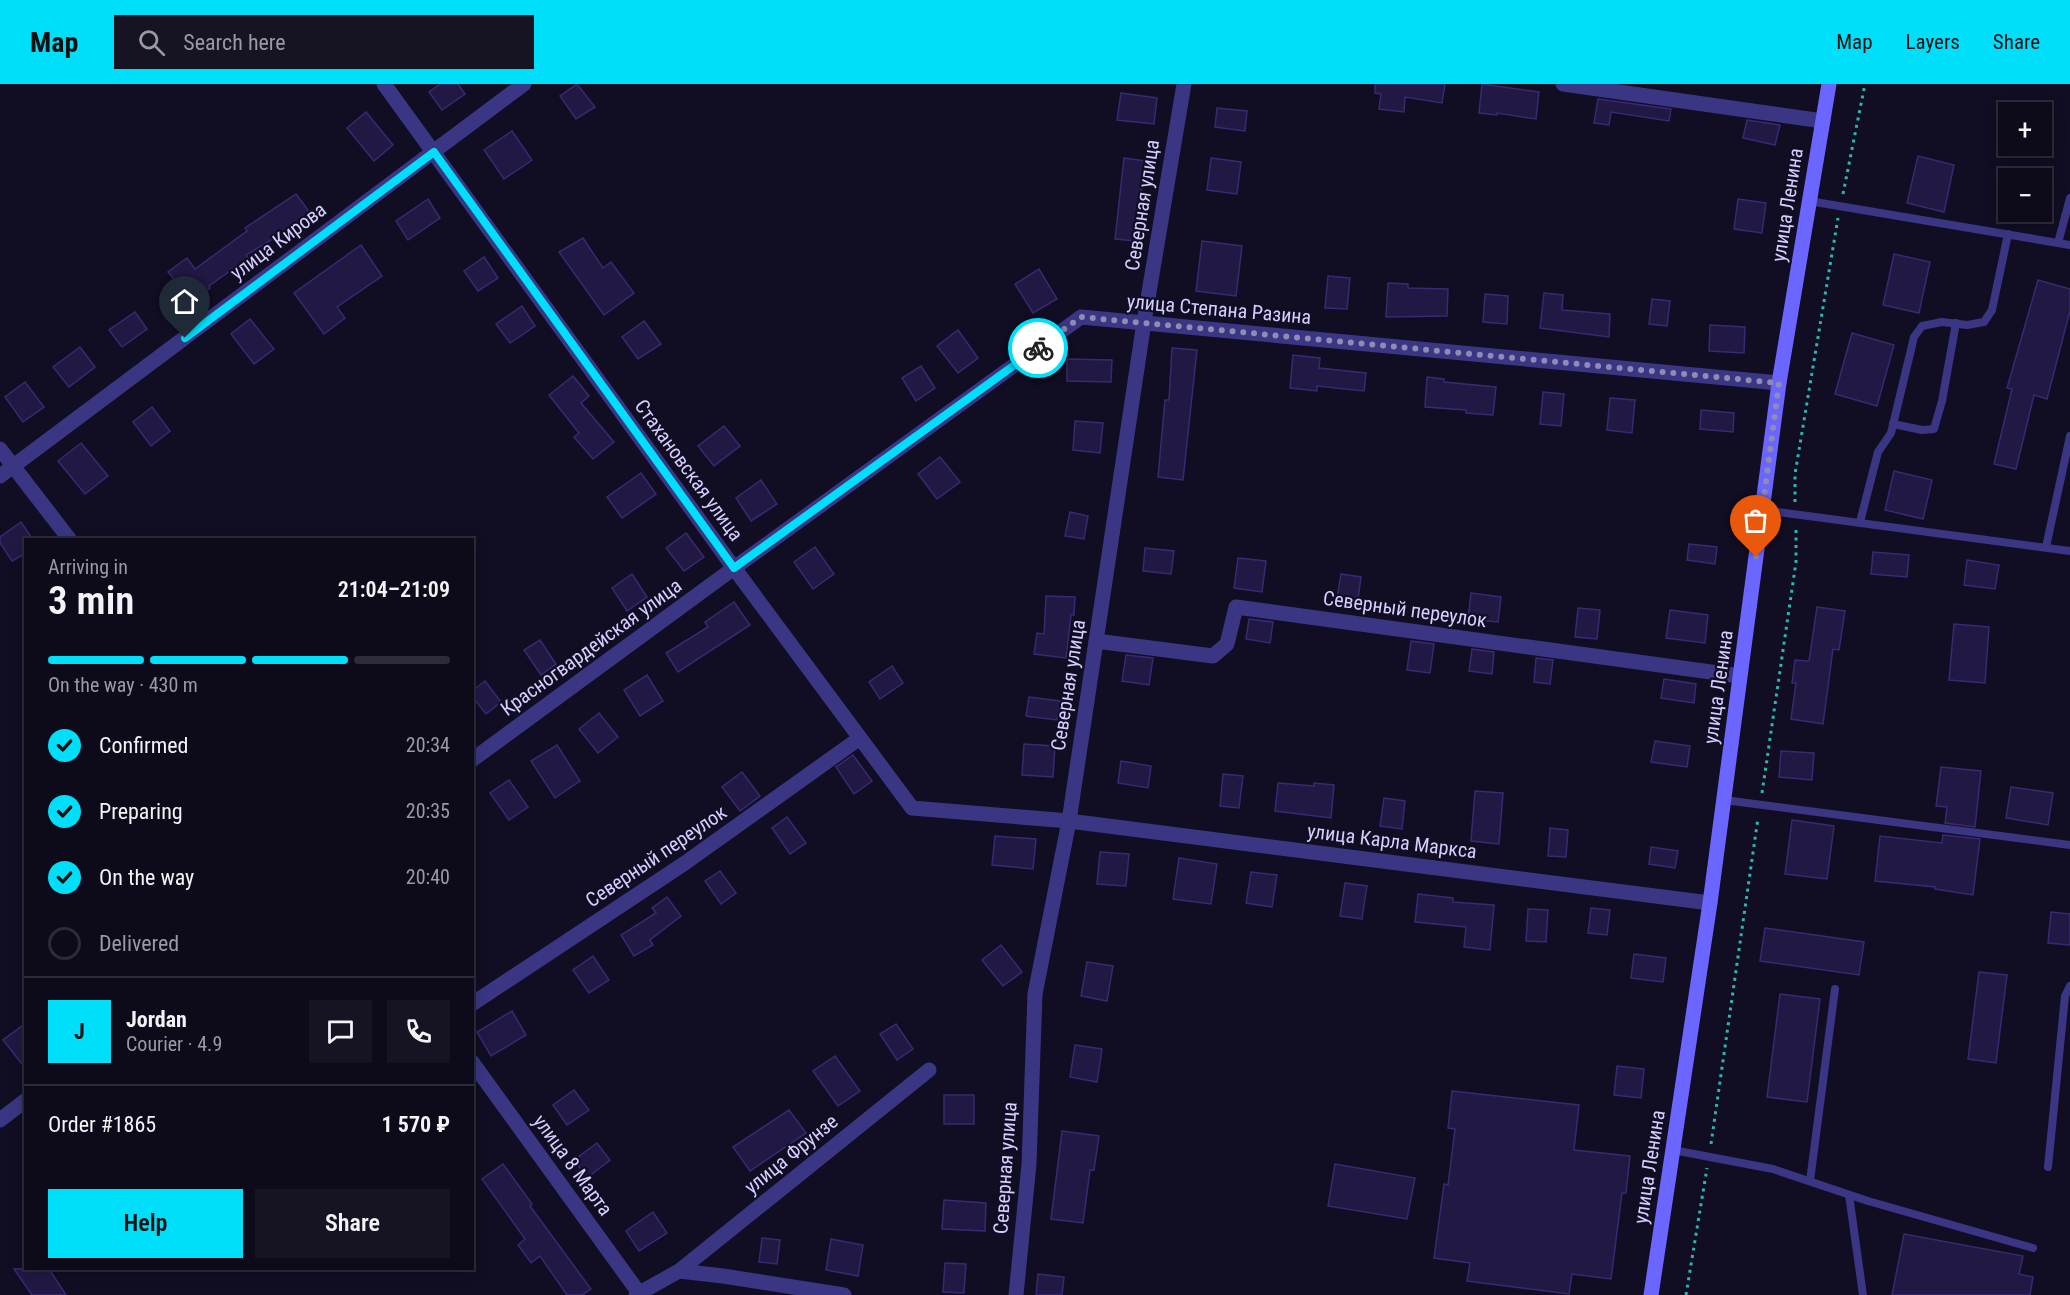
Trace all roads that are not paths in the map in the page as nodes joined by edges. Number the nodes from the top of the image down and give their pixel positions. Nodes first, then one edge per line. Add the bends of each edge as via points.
1 (384, 84) edge
2 (525, 84) edge
3 (1184, 84) edge
4 (1563, 84) edge
5 (1829, 84) edge
6 (1823, 121) junction
7 (434, 152) junction
8 (2070, 198) edge
9 (1809, 201) junction
10 (2008, 234) junction
11 (2058, 243) junction
12 (2070, 245) edge
13 (1144, 322) junction
14 (1956, 323) junction
15 (1779, 383) junction
16 (1893, 424) junction
17 (2070, 436) edge
18 (0, 449) edge
19 (6, 471) edge
20 (1762, 510) junction
21 (1860, 522) junction
22 (68, 538) edge
23 (2046, 547) junction
24 (2070, 550) edge
25 (734, 568) junction
26 (1096, 641) junction
27 (1740, 676) junction
28 (860, 738) junction
29 (474, 759) edge
30 (1724, 800) junction
31 (1069, 821) junction
32 (2070, 845) edge
33 (1710, 903) junction
34 (2070, 986) edge
35 (1835, 989) dead end
36 (474, 1003) edge
37 (474, 1065) edge
38 (929, 1070) dead end
39 (24, 1102) edge
40 (0, 1120) edge
41 (1673, 1150) junction
42 (2048, 1167) dead end
43 (1810, 1181) junction
44 (1849, 1195) junction
45 (2033, 1248) dead end
46 (679, 1271) junction
47 (638, 1294) edge
48 (844, 1295) edge
49 (1016, 1295) edge
50 (1651, 1295) edge
51 (1863, 1295) edge

1 - 7 street, Стахановская улица
2 - 7 street, улица Кирова
3 - 13 street, Северная улица
4 - 6 street
5 - 6 main road, улица Ленина
6 - 9 main road, улица Ленина
7 - 19 street, улица Кирова
7 - 25 street, Стахановская улица
8 - 11 lane
9 - 10 lane
9 - 15 main road, улица Ленина
10 - 11 lane
10 - 14 lane via 1992,310 1984,322
11 - 12 lane
13 - 15 street, улица Степана Разина
13 - 25 street, улица Степана Разина via 1081,317
13 - 26 street, Северная улица
14 - 16 lane via 1923,326 1914,337
14 - 16 lane via 1934,429
15 - 20 main road, улица Ленина
16 - 21 lane via 1878,453
17 - 23 lane
18 - 19 street
19 - 22 street
20 - 21 lane
20 - 27 main road, улица Ленина
21 - 23 lane
23 - 24 lane
25 - 28 street, Стахановская улица
25 - 29 street, Красногвардейская улица
26 - 27 street, Северный переулок via 1214,656 1227,644 1236,607
26 - 31 street, Северная улица
27 - 30 main road, улица Ленина
28 - 31 street, Стахановская улица via 912,808
28 - 36 street, Северный переулок via 685,863
30 - 32 lane
30 - 33 main road, улица Ленина
31 - 33 street, улица Карла Маркса
31 - 49 street, Северная улица via 1035,994 1029,1164
33 - 41 main road, улица Ленина
34 - 42 lane via 2065,996
35 - 43 lane
37 - 47 street, улица 8 Марта
38 - 46 street, улица Фрунзе
39 - 40 street
41 - 43 lane via 1773,1169
41 - 50 main road, улица Ленина
43 - 44 lane
44 - 45 lane
44 - 51 lane
46 - 47 street, улица Фрунзе
46 - 48 street

